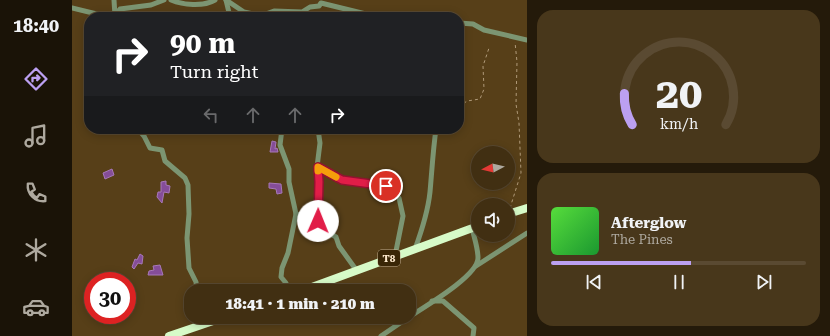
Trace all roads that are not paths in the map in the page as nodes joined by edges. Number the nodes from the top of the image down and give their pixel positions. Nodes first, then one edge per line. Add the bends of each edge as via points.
1 (114, 0) edge
2 (164, 0) edge
3 (170, 0) edge
4 (215, 0) edge
5 (72, 8) edge
6 (92, 12) edge
7 (112, 12) edge
8 (117, 12) edge
9 (229, 12) edge
10 (244, 12) edge
11 (274, 12) edge
12 (302, 12) edge
13 (302, 12) edge
14 (358, 12) edge
15 (464, 23) edge
16 (527, 40) edge
17 (142, 134) edge
18 (281, 134) edge
19 (319, 134) edge
20 (435, 134) edge
21 (318, 167) junction
22 (527, 208) edge
23 (515, 212) edge
24 (296, 214) junction
25 (318, 221) junction
26 (471, 228) edge
27 (527, 233) edge
28 (476, 242) edge
29 (415, 249) junction
30 (395, 256) junction
31 (476, 266) junction
32 (357, 271) junction
33 (196, 284) edge
34 (286, 284) edge
35 (321, 284) edge
36 (432, 301) junction
37 (416, 312) edge
38 (198, 324) edge
39 (399, 324) edge
40 (169, 336) edge
41 (381, 336) edge
42 (473, 336) edge

1 - 7 street
2 - 8 street via 151,5 120,9
3 - 4 street via 195,4 209,4
5 - 6 street
9 - 10 street via 226,0
11 - 13 street
12 - 14 street via 321,3
15 - 16 street
17 - 33 street via 150,148 162,150 165,161 185,178 188,185 189,214 186,238 189,268
18 - 24 street via 280,145 289,169
19 - 21 street
20 - 29 street via 430,193 423,228
21 - 25 street
21 - 30 street via 342,180 386,186 399,198 403,216
22 - 23 highway
24 - 25 street
24 - 34 street via 288,253 282,268 281,277
25 - 32 street via 324,230 336,237 339,246
26 - 29 highway, T8
27 - 31 street
28 - 31 street
29 - 30 highway, T8
30 - 32 highway, T8
31 - 36 street via 467,276
32 - 35 highway, T8
36 - 37 street
36 - 42 street via 443,301 474,328
38 - 40 highway
39 - 41 street

